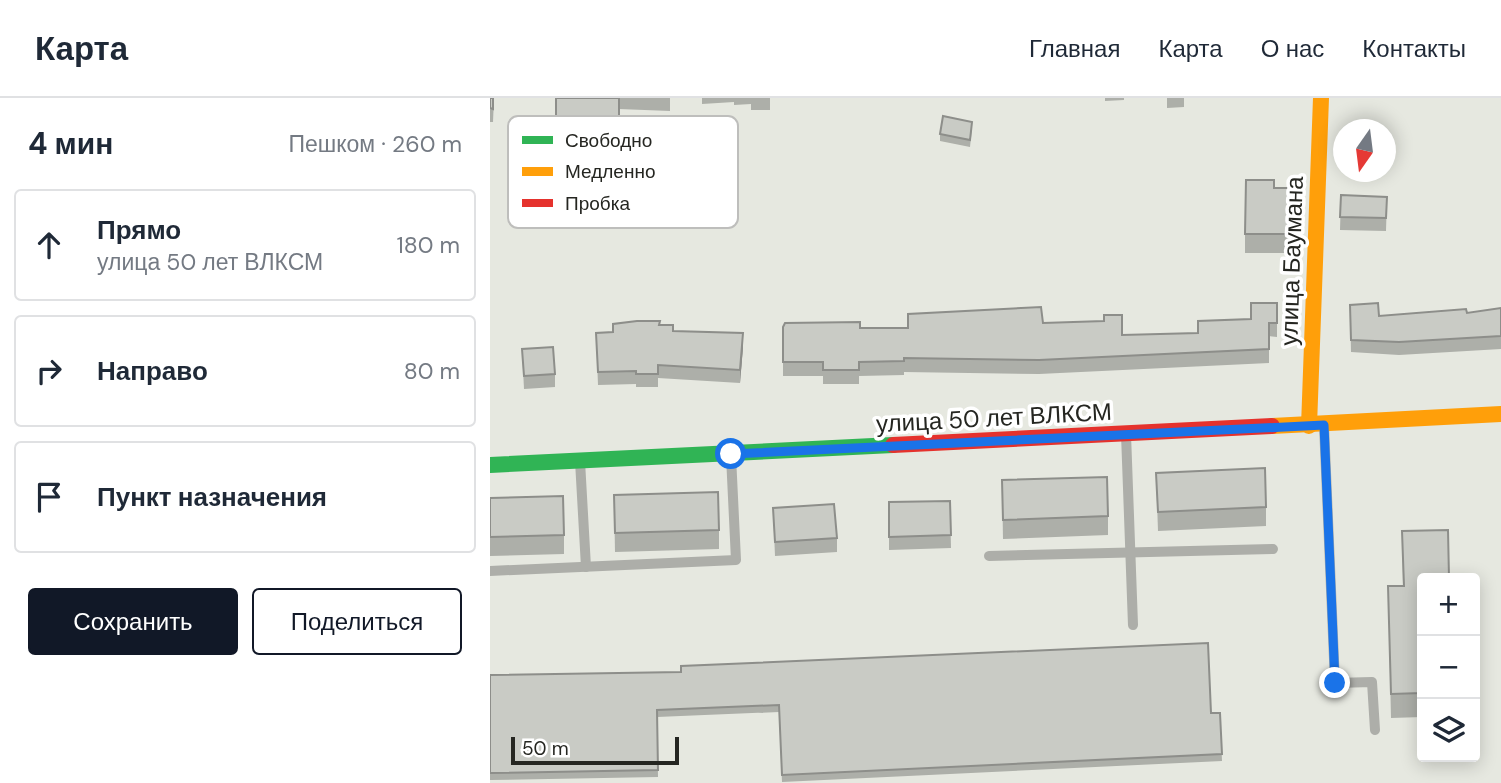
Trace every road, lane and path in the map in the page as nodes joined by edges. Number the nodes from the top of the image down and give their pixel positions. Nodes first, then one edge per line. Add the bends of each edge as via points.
1 (1321, 98) edge
2 (1501, 414) edge
3 (1316, 425) junction
4 (1126, 434) junction
5 (731, 454) junction
6 (580, 461) junction
7 (490, 465) edge
8 (1273, 549) dead end
9 (1130, 553) junction
10 (989, 556) dead end
11 (586, 567) junction
12 (490, 571) edge
13 (1133, 625) dead end
14 (1375, 730) dead end

1 - 3 street, улица Баумана
2 - 3 street, улица 50 лет ВЛКСМ
3 - 4 street, улица 50 лет ВЛКСМ
3 - 14 lane via 1335,683 1373,682
4 - 5 street, улица 50 лет ВЛКСМ
4 - 9 lane
5 - 6 street, улица 50 лет ВЛКСМ
5 - 11 lane via 736,560
6 - 7 street, улица 50 лет ВЛКСМ
6 - 11 lane
8 - 9 lane
9 - 10 lane
9 - 13 lane
11 - 12 lane

